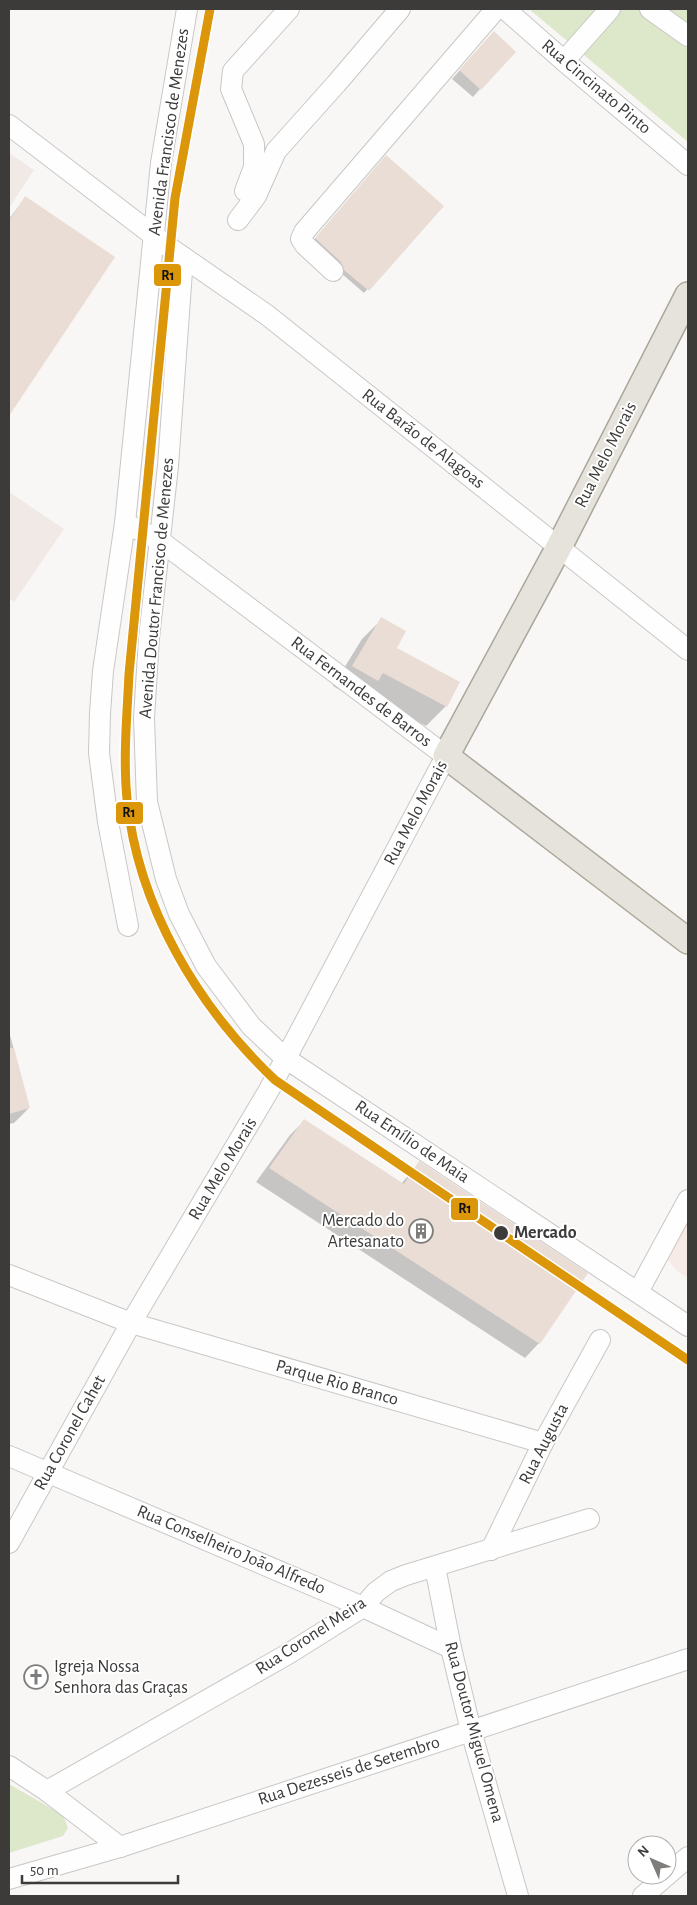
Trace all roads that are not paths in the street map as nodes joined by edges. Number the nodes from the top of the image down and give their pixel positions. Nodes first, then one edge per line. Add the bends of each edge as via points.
1 (187, 9) edge
2 (289, 9) edge
3 (400, 9) edge
4 (496, 9) edge
5 (505, 9) edge
6 (610, 9) edge
7 (650, 9) edge
8 (688, 36) edge
9 (564, 62) junction
10 (9, 125) edge
11 (688, 165) edge
12 (153, 234) junction
13 (183, 257) junction
14 (333, 271) dead end
15 (688, 295) edge
16 (125, 523) junction
17 (159, 540) junction
18 (559, 547) junction
19 (688, 650) edge
20 (446, 756) junction
21 (128, 926) dead end
22 (688, 941) edge
23 (285, 1058) junction
24 (688, 1200) edge
25 (9, 1275) edge
26 (638, 1292) junction
27 (130, 1323) junction
28 (688, 1326) edge
29 (600, 1340) dead end
30 (543, 1443) junction
31 (9, 1456) edge
32 (48, 1472) junction
33 (589, 1519) dead end
34 (9, 1543) edge
35 (491, 1550) junction
36 (435, 1567) junction
37 (363, 1607) junction
38 (451, 1648) junction
39 (688, 1659) edge
40 (471, 1731) junction
41 (9, 1766) edge
42 (47, 1791) junction
43 (120, 1847) junction
44 (688, 1857) edge
45 (9, 1879) edge
46 (518, 1896) edge
47 (643, 1896) edge

1 - 12 street, Avenida Francisco de Menezes via 161,164
2 - 3 street via 233,71 230,89 254,144 254,168 238,214 262,183 276,150
4 - 14 street via 304,232 301,239 305,245
5 - 9 street, Rua Cincinato Pinto
6 - 9 street
7 - 8 street
9 - 11 street, Rua Cincinato Pinto
10 - 12 street, Rua Barão de Alagoas
12 - 13 street, Rua Barão de Alagoas
12 - 16 street, Avenida Francisco de Menezes
13 - 17 street, Avenida Doutor Francisco de Menezes via 168,466
13 - 18 street, Rua Barão de Alagoas via 267,315
15 - 18 main road, Rua Melo Morais
16 - 17 street, Rua Fernandes de Barros
16 - 21 street, Avenida Francisco de Menezes via 103,671 99,753 108,822
17 - 20 street, Rua Fernandes de Barros
17 - 23 street, Avenida Doutor Francisco de Menezes via 144,718 147,802 166,880 179,914 206,966 251,1026
18 - 19 street, Rua Barão de Alagoas
18 - 20 main road, Rua Melo Morais
20 - 22 main road, Rua Fernandes de Barros
20 - 23 street, Rua Melo Morais
23 - 26 street, Rua Emílio de Maia
23 - 27 street, Rua Melo Morais via 270,1090
24 - 26 street
25 - 27 street, Parque Rio Branco
26 - 28 street, Rua Emílio de Maia
27 - 30 street, Parque Rio Branco
27 - 32 street, Rua Coronel Cahet
29 - 30 street, Rua Augusta
30 - 35 street, Rua Augusta
31 - 32 street, Rua Conselheiro João Alfredo
32 - 34 street, Rua Coronel Cahet
32 - 37 street, Rua Conselheiro João Alfredo
33 - 35 street, Rua Coronel Meira
35 - 36 street, Rua Coronel Meira
36 - 37 street, Rua Coronel Meira via 391,1581
36 - 38 street, Rua Doutor Miguel Omena
37 - 38 street, Rua Conselheiro João Alfredo
37 - 42 street, Rua Coronel Meira
38 - 40 street, Rua Doutor Miguel Omena
39 - 40 street, Rua Dezesseis de Setembro
40 - 43 street, Rua Dezesseis de Setembro
40 - 46 street, Rua Doutor Miguel Omena
41 - 42 street
42 - 43 street
43 - 45 street, Rua Dezesseis de Setembro
44 - 47 street

